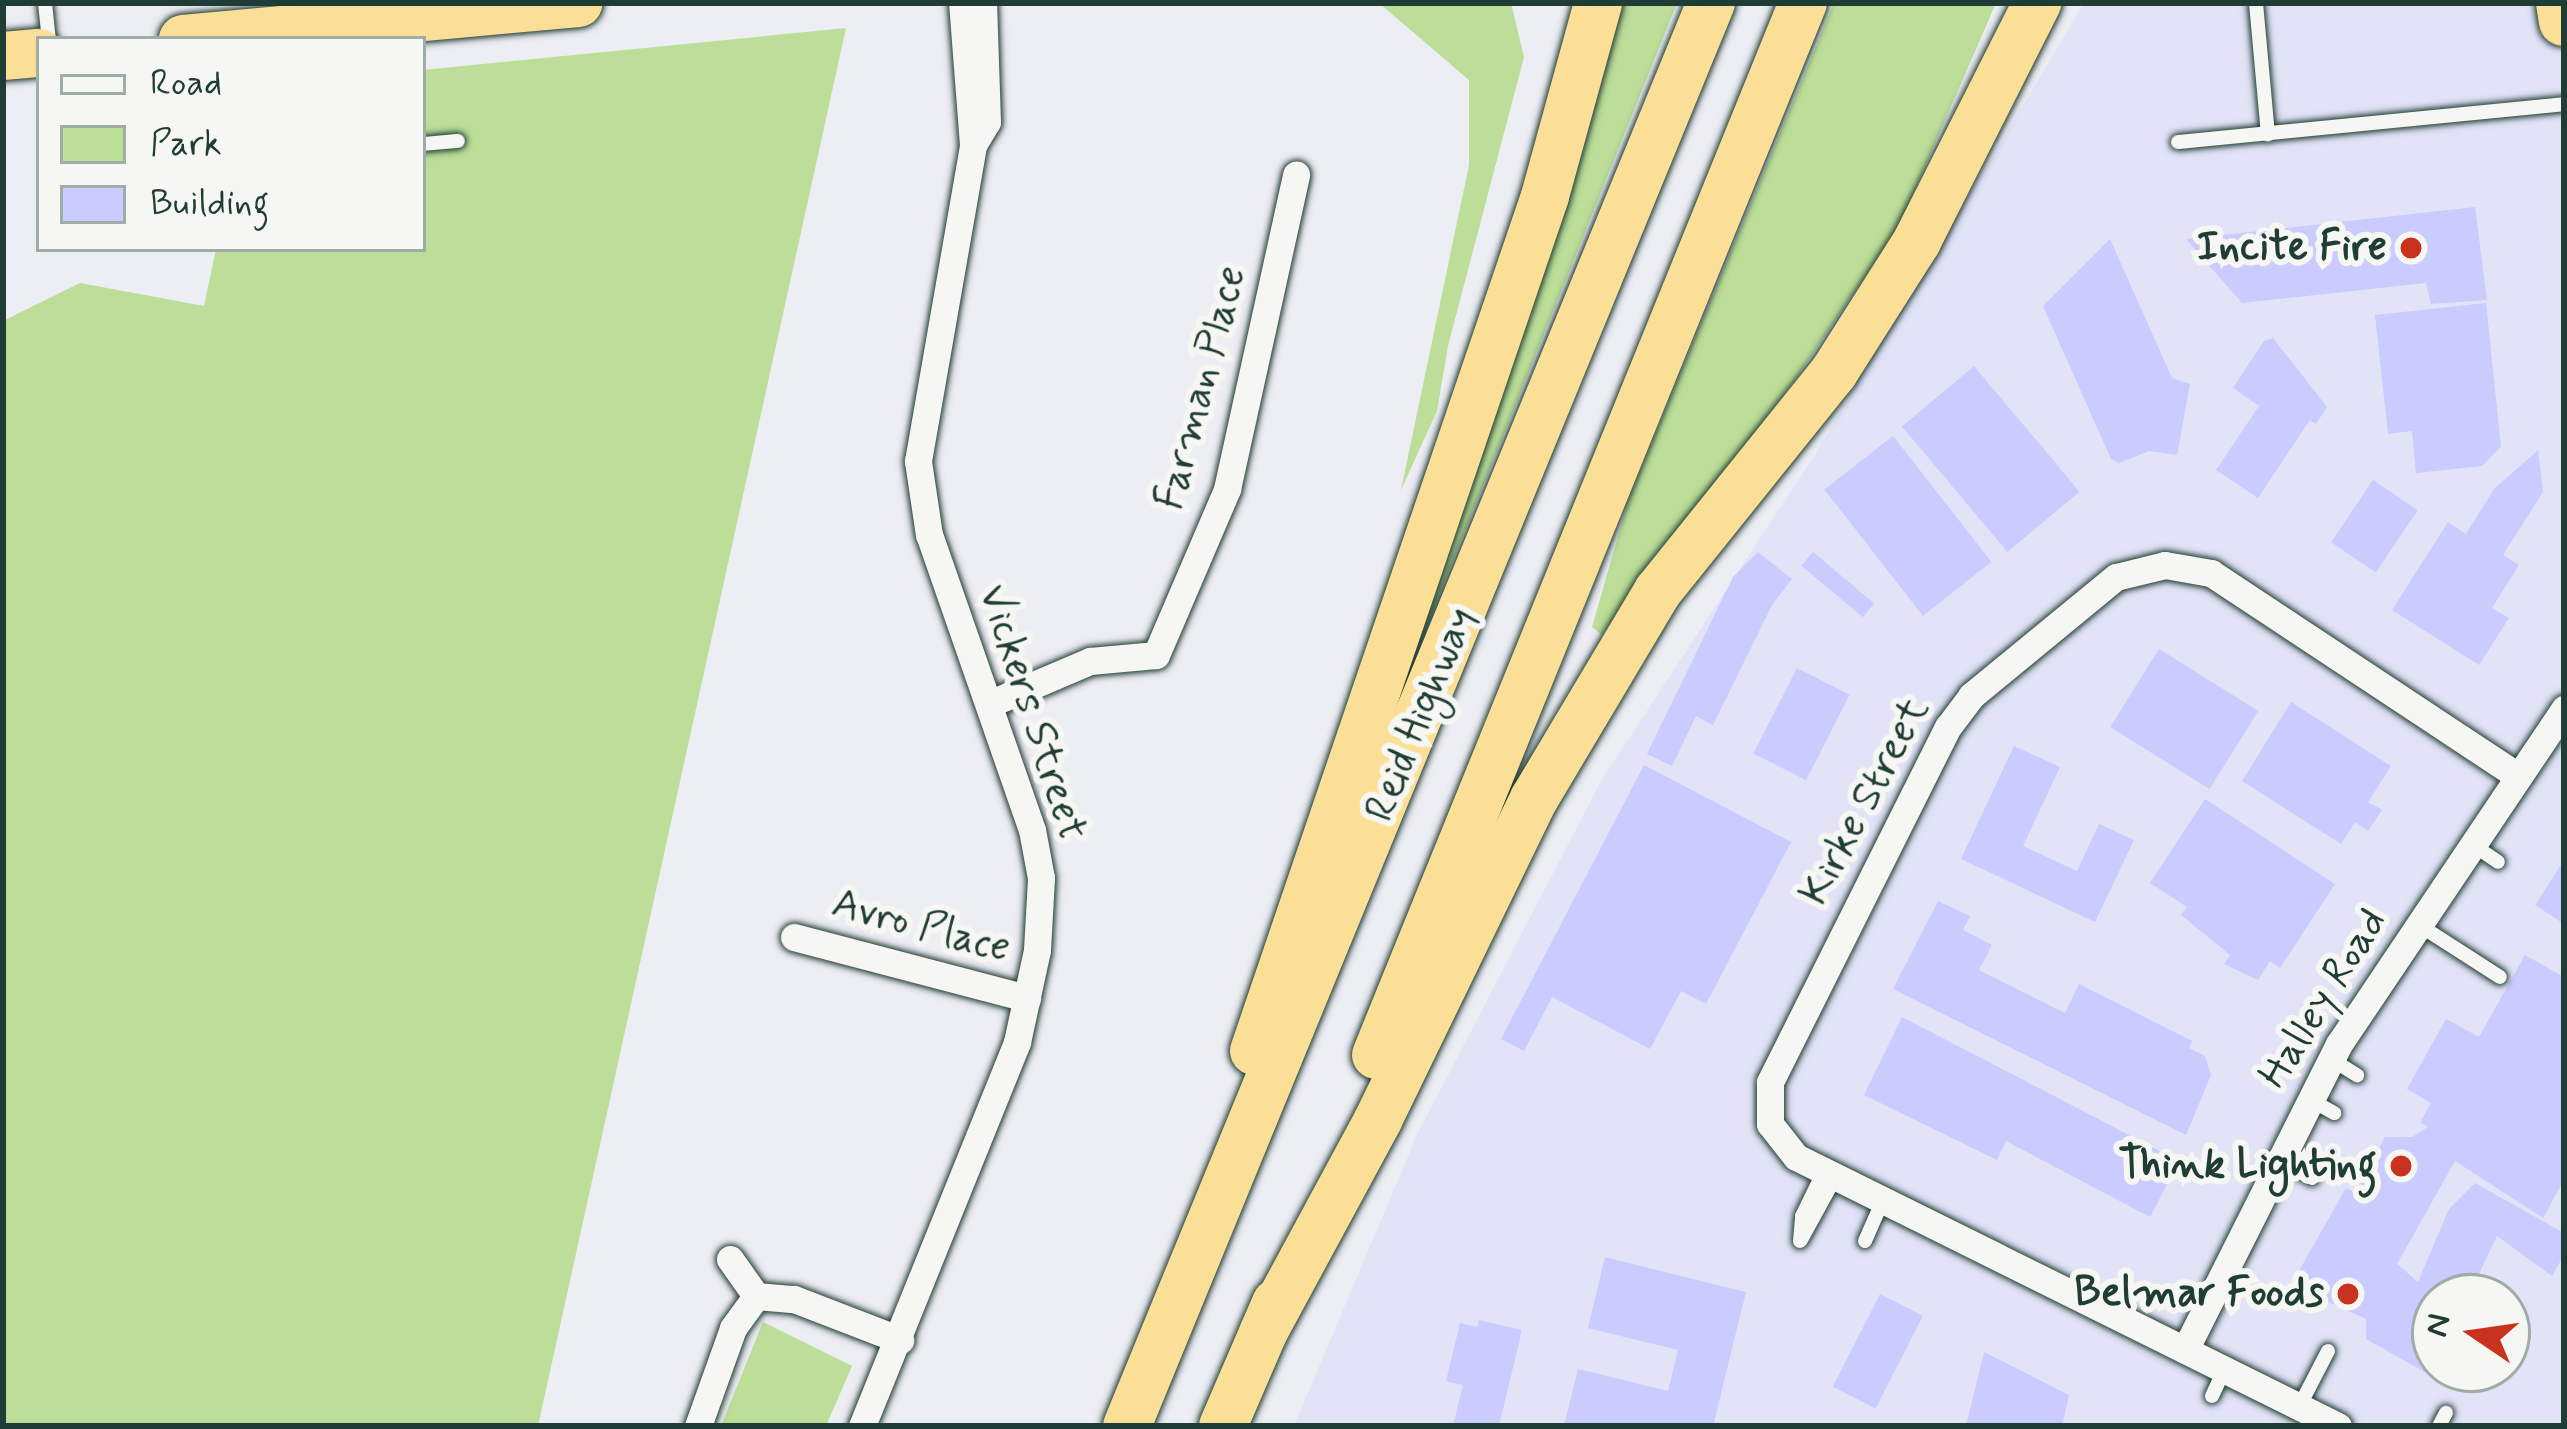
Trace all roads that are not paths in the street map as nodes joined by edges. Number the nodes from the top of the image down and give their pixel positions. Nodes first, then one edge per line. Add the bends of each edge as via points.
1 (45, 3) edge
2 (578, 3) edge
3 (962, 3) edge
4 (982, 3) edge
5 (1564, 3) edge
6 (1598, 3) edge
7 (1711, 3) edge
8 (1803, 3) edge
9 (2023, 3) edge
10 (2037, 3) edge
11 (2256, 3) edge
12 (2561, 3) edge
13 (2564, 25) edge
14 (49, 36) edge
15 (216, 36) edge
16 (36, 52) edge
17 (3, 56) edge
18 (1585, 62) junction
19 (2564, 104) edge
20 (2268, 134) junction
21 (458, 141) dead end
22 (2178, 142) dead end
23 (1970, 143) junction
24 (426, 144) edge
25 (974, 145) junction
26 (1296, 174) dead end
27 (988, 704) junction
28 (2564, 709) edge
29 (2518, 776) junction
30 (2473, 844) junction
31 (2498, 862) dead end
32 (2419, 925) junction
33 (794, 937) dead end
34 (2500, 976) dead end
35 (1027, 998) junction
36 (2331, 1058) junction
37 (2357, 1076) dead end
38 (2308, 1099) junction
39 (2334, 1113) dead end
40 (2278, 1160) junction
41 (2312, 1178) dead end
42 (1883, 1200) junction
43 (1865, 1241) dead end
44 (730, 1259) dead end
45 (756, 1297) junction
46 (1173, 1319) junction
47 (1264, 1331) junction
48 (901, 1340) junction
49 (2185, 1350) junction
50 (2328, 1351) dead end
51 (2224, 1370) junction
52 (2212, 1396) dead end
53 (2299, 1407) junction
54 (698, 1426) edge
55 (862, 1426) edge
56 (1127, 1426) edge
57 (1223, 1426) edge
58 (2338, 1426) edge

1 - 14 lane
2 - 15 highway
3 - 25 street, Vickers Street
4 - 25 street, Vickers Street via 987,122
5 - 18 highway
6 - 18 highway
7 - 46 highway, Reid Highway
8 - 47 highway, Reid Highway
9 - 23 highway
10 - 23 highway
11 - 20 lane
12 - 13 highway
16 - 17 highway
18 - 46 highway via 1276,980
19 - 20 lane
20 - 22 lane
21 - 24 lane
23 - 47 highway via 1834,372 1658,591 1534,799 1378,1120
25 - 27 street, Vickers Street via 918,461 929,535
26 - 27 street, Farman Place via 1227,489 1156,655 1090,661
27 - 35 street, Vickers Street via 1041,878
28 - 29 street, Halley Road
29 - 30 street, Halley Road
29 - 42 street, Kirke Street via 2211,573 2165,565 2116,577 1971,696 1948,727 1771,1082 1770,1124 1796,1156
30 - 31 lane
30 - 32 street, Halley Road
32 - 34 lane
32 - 36 street, Halley Road
33 - 35 street, Avro Place
35 - 48 street, Vickers Street
36 - 37 lane
36 - 38 street, Halley Road
38 - 39 lane
38 - 40 street, Halley Road
40 - 41 lane
40 - 49 street, Halley Road
42 - 43 lane
42 - 49 street
44 - 45 street
45 - 48 street via 794,1299
45 - 54 street via 733,1328
46 - 56 highway, Reid Highway
47 - 57 highway, Reid Highway
48 - 55 street, Vickers Street
49 - 51 street
50 - 53 lane
51 - 52 lane
51 - 53 street
53 - 58 street

